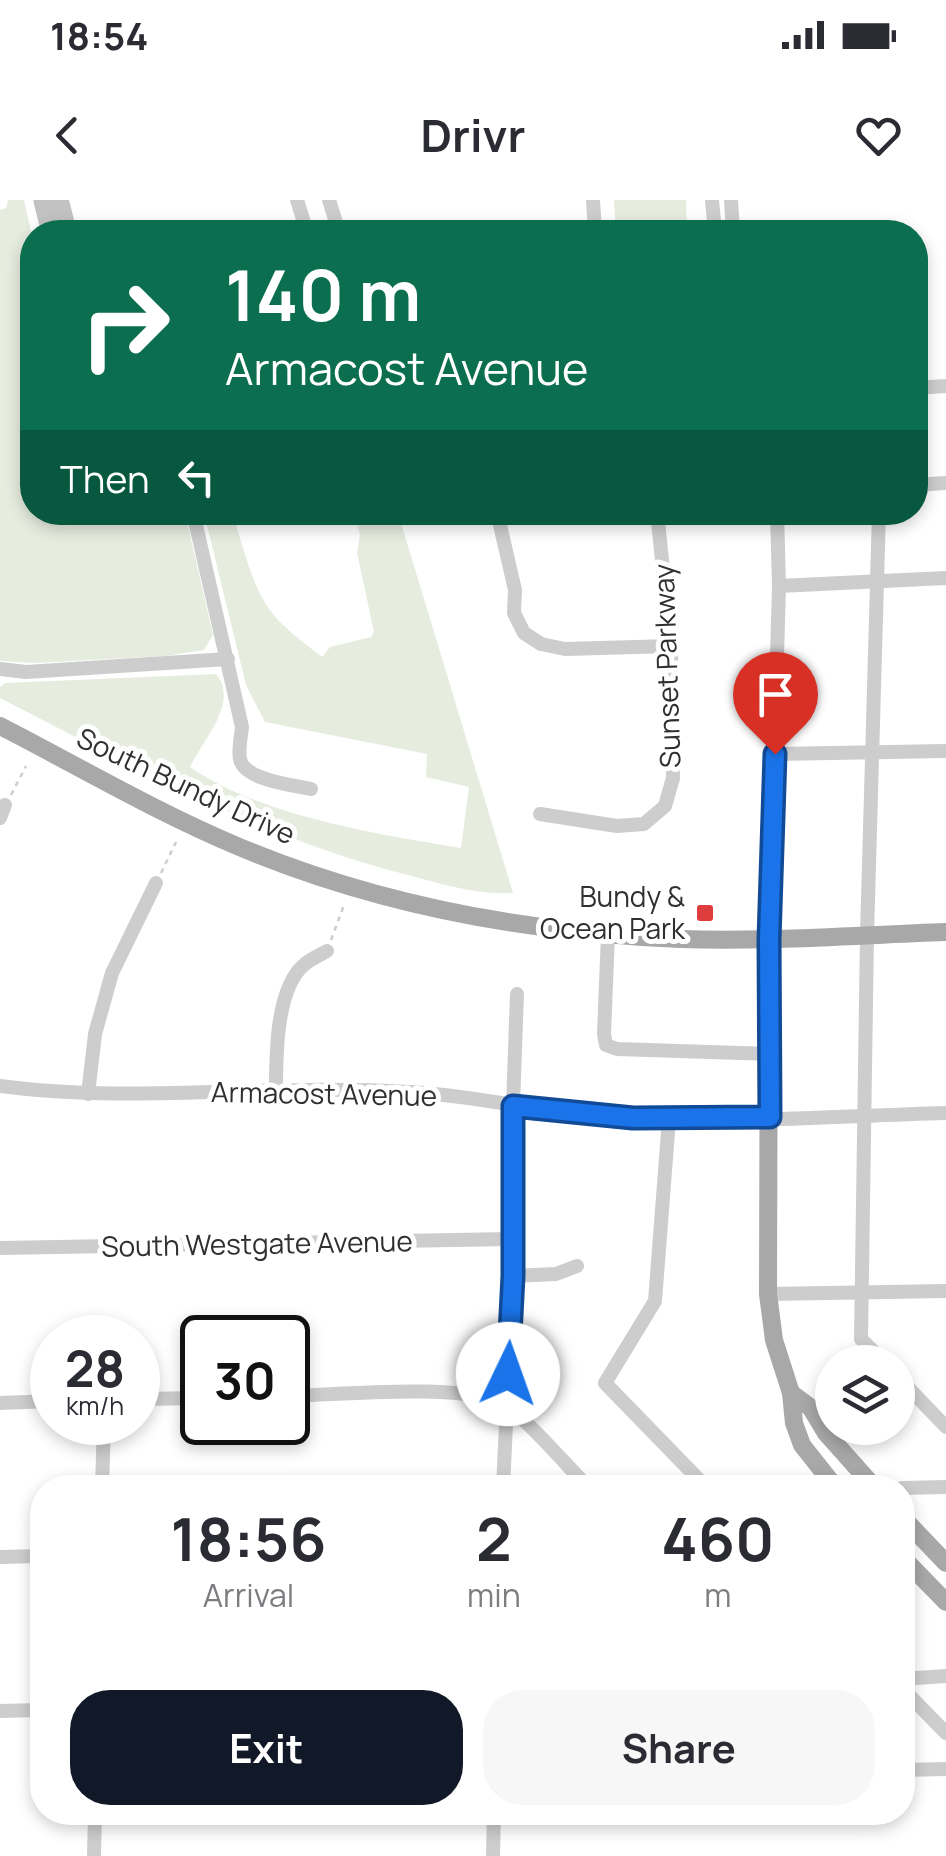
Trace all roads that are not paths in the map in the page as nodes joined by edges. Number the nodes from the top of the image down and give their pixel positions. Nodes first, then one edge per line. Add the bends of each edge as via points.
1 (197, 525) edge
2 (500, 525) edge
3 (659, 525) edge
4 (777, 525) edge
5 (879, 525) edge
6 (946, 578) edge
7 (878, 581) junction
8 (779, 586) junction
9 (671, 646) junction
10 (228, 658) junction
11 (0, 669) edge
12 (0, 726) edge
13 (946, 751) edge
14 (874, 752) junction
15 (775, 754) junction
16 (311, 788) dead end
17 (540, 814) dead end
18 (156, 883) dead end
19 (946, 932) edge
20 (608, 934) junction
21 (867, 935) junction
22 (769, 939) junction
23 (326, 951) road end
24 (517, 994) dead end
25 (770, 1054) junction
26 (0, 1086) edge
27 (276, 1089) junction
28 (88, 1094) junction
29 (513, 1106) junction
30 (946, 1113) edge
31 (866, 1115) junction
32 (770, 1117) junction
33 (670, 1119) junction
34 (514, 1239) junction
35 (0, 1248) edge
36 (577, 1266) dead end
37 (513, 1276) junction
38 (946, 1291) edge
39 (862, 1293) junction
40 (768, 1294) junction
41 (867, 1345) edge
42 (787, 1385) junction
43 (915, 1395) edge
44 (310, 1396) edge
45 (30, 1401) edge
46 (0, 1402) edge
47 (506, 1406) junction
48 (794, 1422) junction
49 (946, 1427) edge
50 (103, 1445) edge
51 (102, 1475) edge
52 (503, 1475) edge
53 (575, 1475) edge
54 (694, 1475) edge
55 (828, 1475) edge
56 (850, 1475) edge
57 (862, 1475) edge
58 (946, 1487) edge
59 (915, 1488) edge
60 (915, 1530) edge
61 (915, 1542) edge
62 (30, 1556) edge
63 (0, 1557) edge
64 (942, 1558) edge
65 (915, 1570) edge
66 (946, 1602) edge
67 (946, 1676) edge
68 (915, 1677) edge
69 (915, 1702) edge
70 (30, 1710) edge
71 (0, 1711) edge
72 (946, 1734) edge
73 (915, 1770) edge
74 (946, 1770) edge
75 (95, 1825) edge
76 (494, 1825) edge
77 (94, 1856) edge
78 (493, 1856) edge

1 - 10 street
2 - 9 street via 514,614 524,634 565,649
3 - 9 street, Sunset Parkway
4 - 8 street
5 - 7 street
6 - 7 street
7 - 8 street
7 - 14 street
8 - 15 street
9 - 17 street, Sunset Parkway via 673,778 665,806 644,824 617,826
10 - 11 street
10 - 16 street via 246,770
12 - 20 main road, South Bundy Drive via 237,846 315,874 474,918
13 - 14 street
14 - 15 street
14 - 21 street
15 - 22 street
18 - 28 street via 112,973
19 - 21 main road, South Bundy Drive
20 - 22 main road, South Bundy Drive
20 - 25 street via 606,1045
21 - 22 main road, South Bundy Drive
21 - 31 street
22 - 25 main road
23 - 27 street via 302,966 290,988 277,1042
24 - 29 street
25 - 32 main road
26 - 28 street, Armacost Avenue
27 - 28 street, Armacost Avenue
27 - 29 street, Armacost Avenue via 411,1092
29 - 33 street, Armacost Avenue
29 - 34 street
30 - 31 street, Armacost Avenue
31 - 32 street, Armacost Avenue
31 - 39 street
32 - 33 street, Armacost Avenue
32 - 40 main road
33 - 54 street via 655,1301 605,1382
34 - 35 street, South Westgate Avenue
34 - 37 street
36 - 37 street
37 - 47 street
38 - 39 street
39 - 40 street
39 - 41 street via 861,1339
40 - 42 main road
42 - 48 main road
42 - 57 main road
43 - 49 street
44 - 47 street via 471,1393
45 - 46 street
47 - 52 street
47 - 53 street
48 - 55 main road via 802,1446
48 - 56 main road
50 - 51 street
58 - 59 street
60 - 64 main road
61 - 64 main road
62 - 63 street
65 - 66 main road
67 - 68 street
69 - 72 street
70 - 71 street
73 - 74 street
75 - 77 street
76 - 78 street

